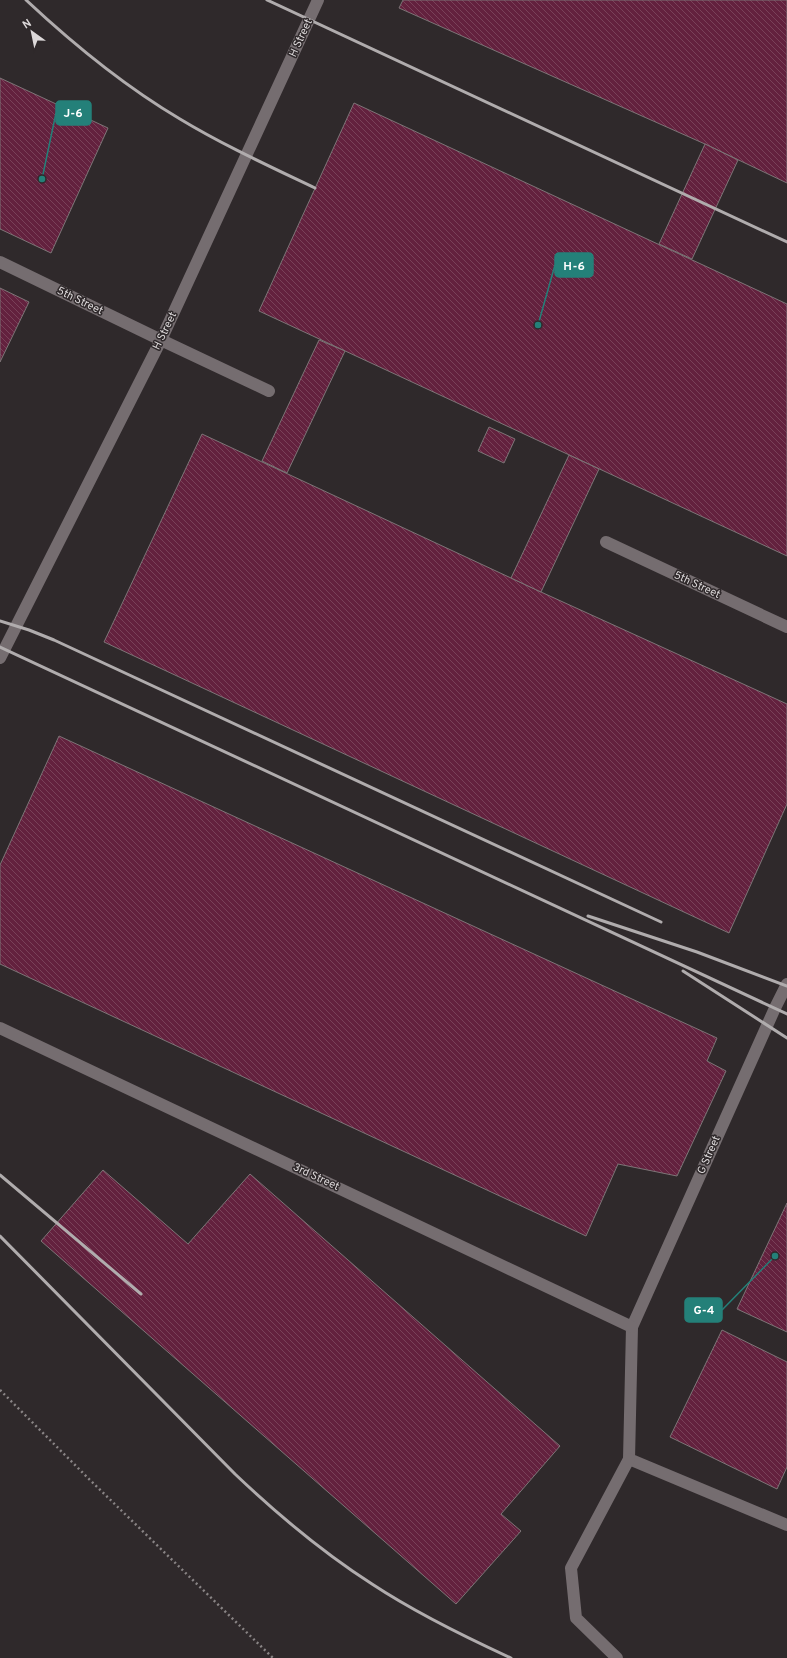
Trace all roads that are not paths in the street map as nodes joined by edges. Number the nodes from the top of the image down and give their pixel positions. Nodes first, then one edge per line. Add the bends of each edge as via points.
1 (318, 0) edge
2 (0, 262) edge
3 (161, 340) junction
4 (269, 391) dead end
5 (606, 542) dead end
6 (787, 628) edge
7 (0, 658) edge
8 (787, 984) edge
9 (0, 1028) edge
10 (632, 1327) junction
11 (629, 1458) junction
12 (787, 1525) edge
13 (617, 1658) edge

1 - 3 lane, H Street
2 - 3 lane, 5th Street
3 - 4 lane, 5th Street
3 - 7 lane, H Street
5 - 6 lane, 5th Street
8 - 10 lane, G Street
9 - 10 lane, 3rd Street
10 - 11 lane
11 - 12 lane
11 - 13 lane via 571,1568 576,1618

